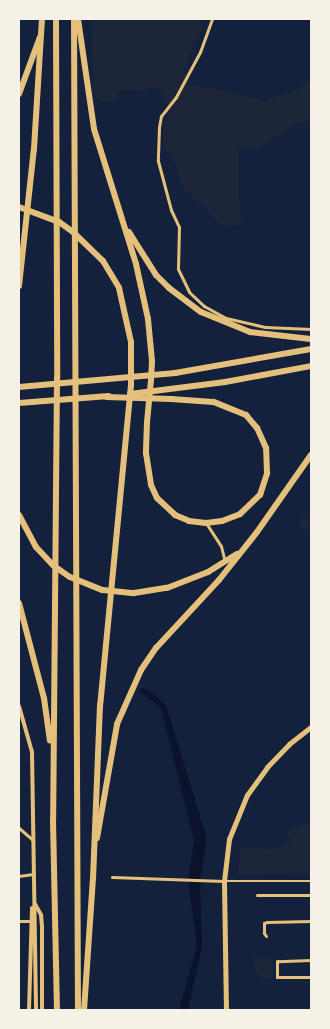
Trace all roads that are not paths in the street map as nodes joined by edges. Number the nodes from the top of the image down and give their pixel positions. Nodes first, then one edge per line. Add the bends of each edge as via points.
1 (42, 19) edge
2 (56, 19) edge
3 (74, 19) edge
4 (78, 19) edge
5 (212, 19) edge
6 (42, 32) junction
7 (19, 94) edge
8 (19, 207) edge
9 (120, 214) junction
10 (19, 286) edge
11 (311, 329) edge
12 (311, 339) edge
13 (311, 349) edge
14 (311, 366) edge
15 (19, 387) edge
16 (106, 397) junction
17 (19, 403) edge
18 (311, 455) edge
19 (19, 515) edge
20 (206, 523) junction
21 (257, 532) junction
22 (225, 562) junction
23 (19, 603) edge
24 (19, 706) edge
25 (311, 727) edge
26 (54, 780) junction
27 (19, 828) edge
28 (33, 840) junction
29 (33, 874) junction
30 (19, 876) edge
31 (112, 877) dead end
32 (93, 878) junction
33 (224, 881) junction
34 (311, 881) edge
35 (257, 895) dead end
36 (311, 895) edge
37 (34, 902) junction
38 (19, 921) edge
39 (30, 921) junction
40 (311, 921) edge
41 (266, 936) dead end
42 (311, 960) edge
43 (311, 977) edge
44 (29, 1010) edge
45 (36, 1010) edge
46 (42, 1010) edge
47 (57, 1010) edge
48 (78, 1010) edge
49 (84, 1010) edge
50 (226, 1010) edge

1 - 6 highway
2 - 26 highway
3 - 48 highway
4 - 9 highway via 94,129
5 - 11 street via 200,52 176,97 161,116 159,127 158,161 171,210 179,227 178,269 189,292 204,306 226,318 265,327
6 - 7 highway
6 - 10 highway via 30,188
8 - 32 highway via 59,222 72,231 103,262 119,288 129,322 130,385 100,706
9 - 12 highway via 156,275 201,312 250,332
9 - 20 highway via 139,278 148,320 152,361 146,453 149,477 157,498 168,510 181,518
13 - 15 highway via 176,373
14 - 16 highway via 174,389
16 - 17 highway
16 - 20 highway via 172,398 213,402 239,411 257,428 266,448 266,480 255,501 247,509 230,518
18 - 21 highway
19 - 22 highway via 44,557 70,576 103,590 134,592 180,584
20 - 22 street via 221,546
21 - 22 highway via 245,546
21 - 32 highway via 219,580 156,648 131,688 113,742
23 - 26 highway via 44,698
24 - 28 street via 28,730 32,752
25 - 33 main road via 272,761 247,795 229,839
26 - 47 highway
27 - 28 street
28 - 29 street
29 - 30 street
29 - 37 street
31 - 33 street via 206,878
32 - 49 highway
33 - 34 street
33 - 50 main road
35 - 36 street
37 - 39 street
37 - 45 street
37 - 46 street via 41,915 42,926
38 - 39 street
39 - 44 street
40 - 41 street via 264,923
42 - 43 street via 277,961 277,977

